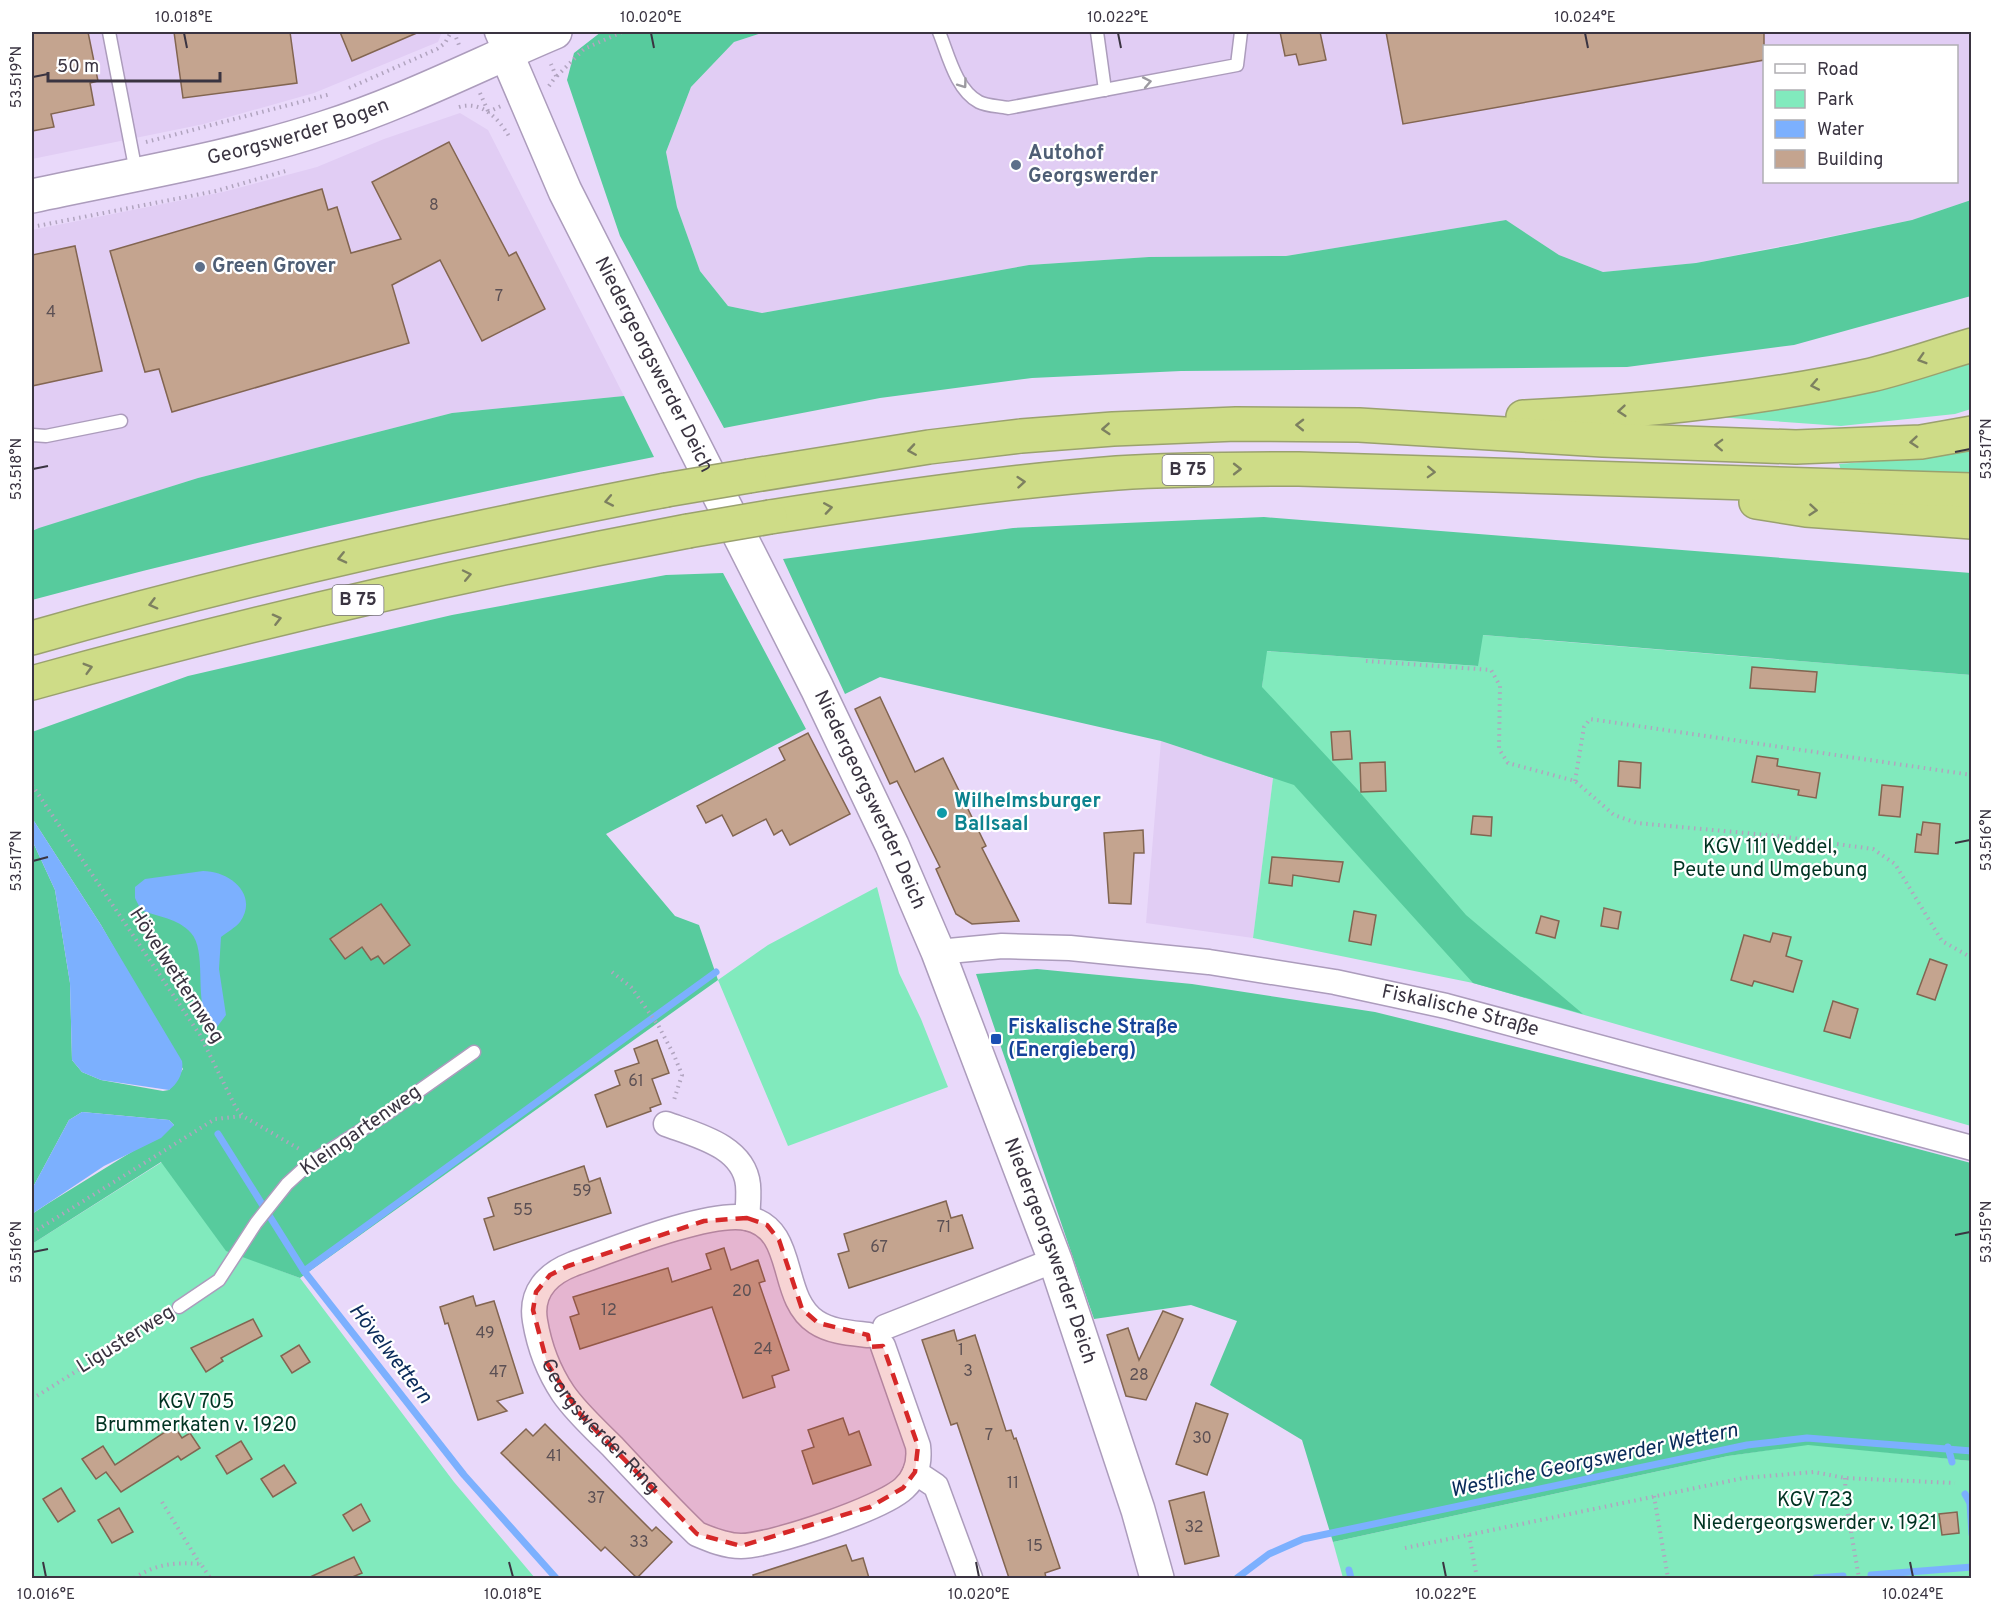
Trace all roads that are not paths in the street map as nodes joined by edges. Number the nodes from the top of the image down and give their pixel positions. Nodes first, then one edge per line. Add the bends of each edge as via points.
1 (109, 32) edge
2 (939, 32) edge
3 (1097, 32) edge
4 (1241, 32) edge
5 (502, 42) edge
6 (553, 47) edge
7 (1105, 90) junction
8 (134, 160) junction
9 (32, 196) edge
10 (1971, 345) edge
11 (121, 421) dead end
12 (1359, 425) junction
13 (1971, 433) edge
14 (32, 435) edge
15 (1610, 479) junction
16 (1971, 490) edge
17 (1971, 522) edge
18 (32, 638) edge
19 (32, 683) edge
20 (938, 952) junction
21 (474, 1052) dead end
22 (666, 1124) road end
23 (1971, 1148) edge
24 (747, 1218) junction
25 (1055, 1260) junction
26 (219, 1280) joint
27 (179, 1307) road end
28 (879, 1336) junction
29 (915, 1472) junction
30 (970, 1578) edge
31 (1156, 1578) edge

1 - 8 lane
2 -> 7 lane via 956,75 979,102 1008,108
3 - 7 lane
7 -> 4 lane via 1237,65
5 - 6 street, Georgswerder Bogen
5 - 8 street, Georgswerder Bogen via 327,127
5 - 20 street, Niedergeorgswerder Deich via 565,191 817,688
8 - 9 street, Georgswerder Bogen
10 -> 12 highway, B 75 via 1873,374 1727,401 1598,414
11 - 14 lane via 46,436
13 -> 12 highway, B 75 via 1894,444 1796,447
12 -> 18 highway, B 75, bridge via 1236,424 1044,434 929,447 666,490 458,530 182,596
15 - 16 highway
15 -> 17 highway via 1806,510
19 -> 15 highway, B 75, bridge via 151,650 464,575 770,517 1012,483 1201,469
20 - 23 street, Fiskalische Straße via 1002,946 1070,948 1335,982 1446,1006
20 - 25 street, Niedergeorgswerder Deich
21 - 26 lane, Kleingartenweg via 314,1160 287,1184
22 - 24 street via 720,1145 739,1162 748,1183
24 - 28 street, Georgswerder Ring via 767,1225 779,1240 796,1298 809,1317 834,1329
24 - 29 street, Georgswerder Ring via 704,1221 634,1242 550,1275 536,1292 533,1310 547,1363 562,1392 678,1516 698,1534 717,1542 741,1546 766,1542 855,1513 897,1493
25 - 28 street
25 - 31 street, Niedergeorgswerder Deich via 1138,1510
26 - 27 lane, Ligusterweg
28 - 29 street via 918,1446
29 - 30 street via 936,1486

